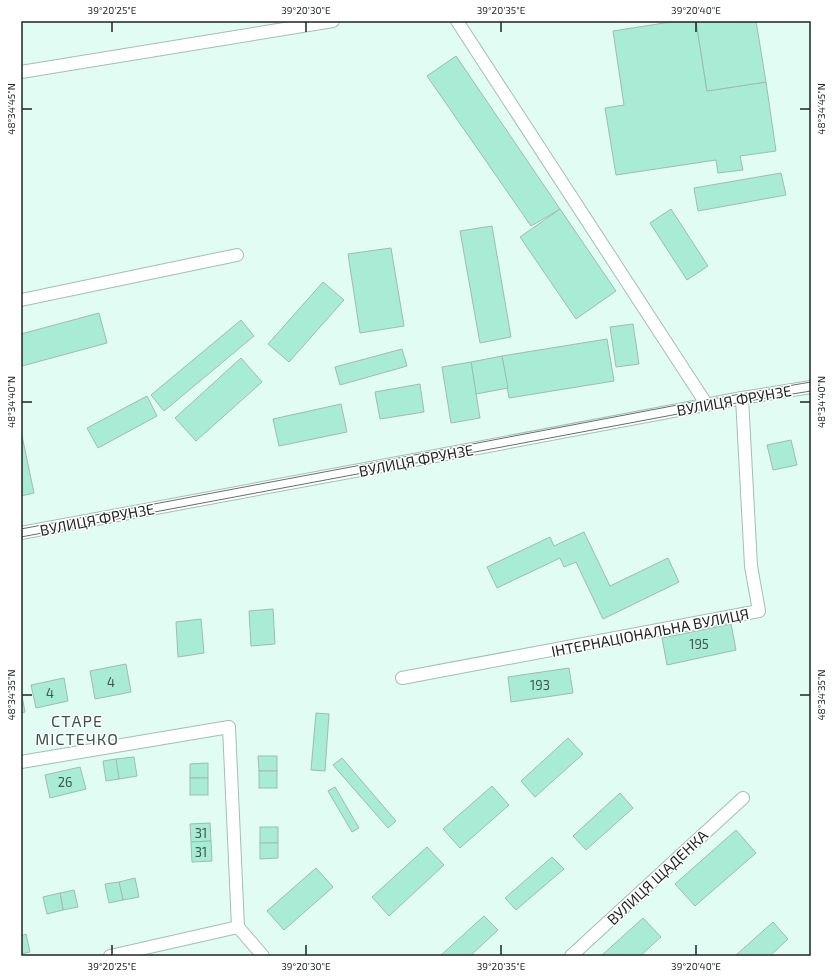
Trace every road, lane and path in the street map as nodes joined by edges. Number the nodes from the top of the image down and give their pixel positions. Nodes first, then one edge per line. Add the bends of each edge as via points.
1 (333, 21) edge
2 (456, 21) edge
3 (21, 72) edge
4 (236, 256) dead end
5 (21, 300) edge
6 (811, 387) edge
7 (742, 398) junction
8 (707, 405) junction
9 (21, 533) edge
10 (402, 678) dead end
11 (21, 762) edge
12 (743, 798) dead end
13 (238, 927) junction
14 (110, 956) edge
15 (263, 956) edge
16 (571, 956) edge

1 - 3 street
2 - 8 street
4 - 5 street
6 - 7 street, ВУЛИЦЯ ФРУНЗЕ
7 - 8 street, ВУЛИЦЯ ФРУНЗЕ
7 - 10 street, ІНТЕРНАЦІОНАЛЬНА ВУЛИЦЯ via 752,566 759,611
8 - 9 street, ВУЛИЦЯ ФРУНЗЕ
11 - 13 street via 229,727
12 - 16 street, ВУЛИЦЯ ЩАДЕНКА
13 - 14 street
13 - 15 street

